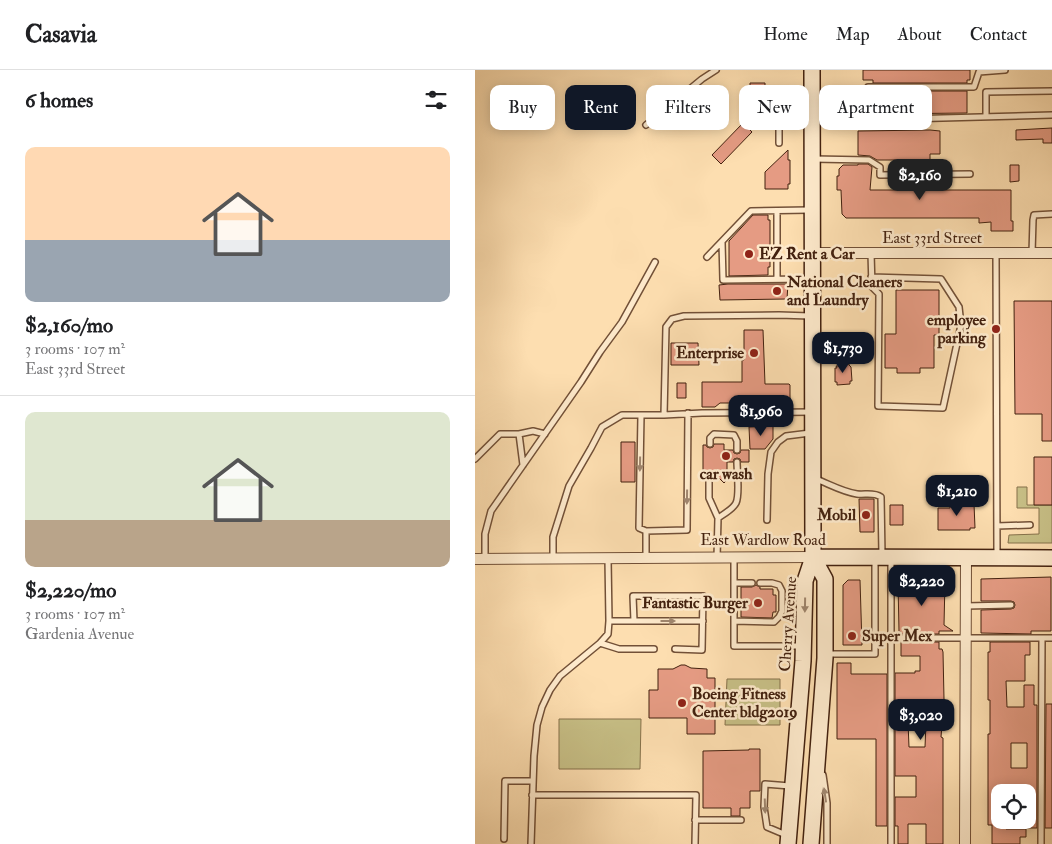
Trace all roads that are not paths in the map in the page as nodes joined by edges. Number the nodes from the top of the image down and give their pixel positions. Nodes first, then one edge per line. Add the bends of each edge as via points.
1 (716, 70) edge
2 (812, 70) edge
3 (1005, 70) edge
4 (696, 85) edge
5 (932, 87) edge
6 (1052, 91) edge
7 (819, 100) edge
8 (812, 101) junction
9 (1052, 115) edge
10 (986, 116) junction
11 (932, 118) edge
12 (779, 143) dead end
13 (812, 159) junction
14 (970, 174) dead end
15 (813, 210) junction
16 (777, 211) junction
17 (1052, 214) edge
18 (722, 242) junction
19 (871, 253) junction
20 (996, 253) junction
21 (1032, 253) junction
22 (1052, 253) edge
23 (813, 254) junction
24 (707, 257) dead end
25 (655, 262) dead end
26 (871, 277) junction
27 (777, 279) junction
28 (813, 279) junction
29 (813, 316) junction
30 (813, 412) junction
31 (688, 413) junction
32 (641, 415) junction
33 (664, 415) junction
34 (813, 432) junction
35 (519, 434) junction
36 (545, 434) junction
37 (710, 444) dead end
38 (737, 450) dead end
39 (475, 459) edge
40 (737, 462) dead end
41 (523, 466) junction
42 (709, 477) dead end
43 (813, 478) junction
44 (718, 518) junction
45 (767, 520) dead end
46 (1030, 525) dead end
47 (997, 526) junction
48 (646, 531) junction
49 (883, 557) junction
50 (646, 558) junction
51 (717, 558) junction
52 (734, 558) junction
53 (813, 558) junction
54 (966, 558) junction
55 (997, 558) junction
56 (1052, 558) edge
57 (480, 559) edge
58 (553, 559) junction
59 (608, 559) junction
60 (734, 583) junction
61 (752, 583) dead end
62 (760, 583) dead end
63 (1011, 605) dead end
64 (965, 606) junction
65 (609, 621) junction
66 (633, 621) junction
67 (703, 621) junction
68 (734, 621) junction
69 (891, 638) junction
70 (965, 638) junction
71 (1042, 638) junction
72 (1052, 638) edge
73 (600, 643) junction
74 (804, 646) junction
75 (654, 649) dead end
76 (675, 649) dead end
77 (825, 654) junction
78 (819, 745) junction
79 (533, 781) junction
80 (793, 786) junction
81 (532, 795) junction
82 (695, 820) junction
83 (741, 820) dead end
84 (504, 839) dead end
85 (789, 840) edge
86 (531, 844) edge
87 (695, 844) edge
88 (811, 844) edge
89 (827, 844) edge
90 (891, 844) edge
91 (965, 844) edge
92 (1041, 844) edge

1 - 4 lane
2 - 8 main road, Cherry Avenue
3 - 5 lane via 979,72 974,87
6 - 10 lane via 986,92
7 - 8 lane
8 - 12 lane via 779,101
8 - 13 main road, Cherry Avenue
9 - 10 lane
10 - 11 lane
13 - 14 lane via 869,160 880,167 880,175
13 - 15 main road, Cherry Avenue
15 - 16 lane
15 - 23 main road, Cherry Avenue
16 - 18 lane via 751,211
16 - 27 lane
17 - 21 lane via 1034,215
18 - 24 lane
18 - 27 lane via 723,280
19 - 20 street, East 33rd Street
19 - 23 street, East 33rd Street
19 - 26 lane
20 - 21 street, East 33rd Street
20 - 47 lane
21 - 22 street, East 33rd Street
23 - 28 main road, Cherry Avenue
25 - 36 lane via 622,322
26 - 26 lane via 872,287 879,294 878,406 943,408 961,325 959,307 941,280
27 - 28 lane
28 - 29 main road, Cherry Avenue
29 - 30 main road, Cherry Avenue
29 - 33 lane via 684,316 672,319 665,327
30 - 31 lane
30 - 34 main road, Cherry Avenue
31 - 33 lane
31 -> 48 lane via 687,530
32 - 33 lane
32 -> 48 lane via 639,528
32 - 58 lane via 622,415 602,427 569,486 553,537
34 - 43 main road, Cherry Avenue
34 - 45 lane via 786,436 771,452
35 - 36 lane via 533,431
35 - 39 lane via 500,434
35 - 41 lane
36 - 41 lane
37 - 38 lane via 714,434 734,435
40 - 44 lane via 736,504
41 - 57 lane via 491,511
42 - 44 lane via 709,498
43 - 49 lane via 857,494 881,497
43 - 53 main road, Cherry Avenue
44 - 51 lane
46 - 47 lane
47 - 55 lane
48 - 50 lane
49 - 53 main road, East Wardlow Road
49 - 54 main road, East Wardlow Road
49 - 69 lane
49 - 77 lane via 875,654
50 - 51 street, East Wardlow Road
50 - 59 street, East Wardlow Road
51 - 52 street, East Wardlow Road
52 - 53 street, East Wardlow Road
52 - 60 lane
53 -> 74 main road, Cherry Avenue via 805,581
53 - 77 main road, Cherry Avenue via 825,579
54 - 55 main road, East Wardlow Road
54 - 64 street
55 - 56 main road, East Wardlow Road
57 - 58 street, East Wardlow Road
58 - 59 street, East Wardlow Road
59 - 65 lane
60 - 61 lane
60 - 68 lane
62 - 68 lane via 779,585 782,611 779,617 774,622
63 - 64 lane
64 - 70 street
65 - 66 lane
65 - 73 lane via 608,634
66 -> 67 lane
66 - 67 lane via 633,596 703,596
67 - 76 lane via 702,650
68 - 74 lane via 734,646
69 - 70 lane
69 - 90 lane
70 - 71 lane
70 - 91 street
71 - 72 lane
71 - 92 lane
73 - 75 lane via 619,649
73 - 79 lane via 549,690 537,725
74 - 80 main road, Cherry Avenue
77 - 78 main road, Cherry Avenue
78 - 88 main road, Cherry Avenue
89 -> 78 lane, Cherry Avenue via 827,803
79 - 81 lane
79 - 84 lane via 505,781
80 - 85 main road, Cherry Avenue
80 -> 85 lane via 765,784 767,827
81 - 82 lane via 696,795
81 - 86 lane
82 - 83 lane
82 - 87 lane

